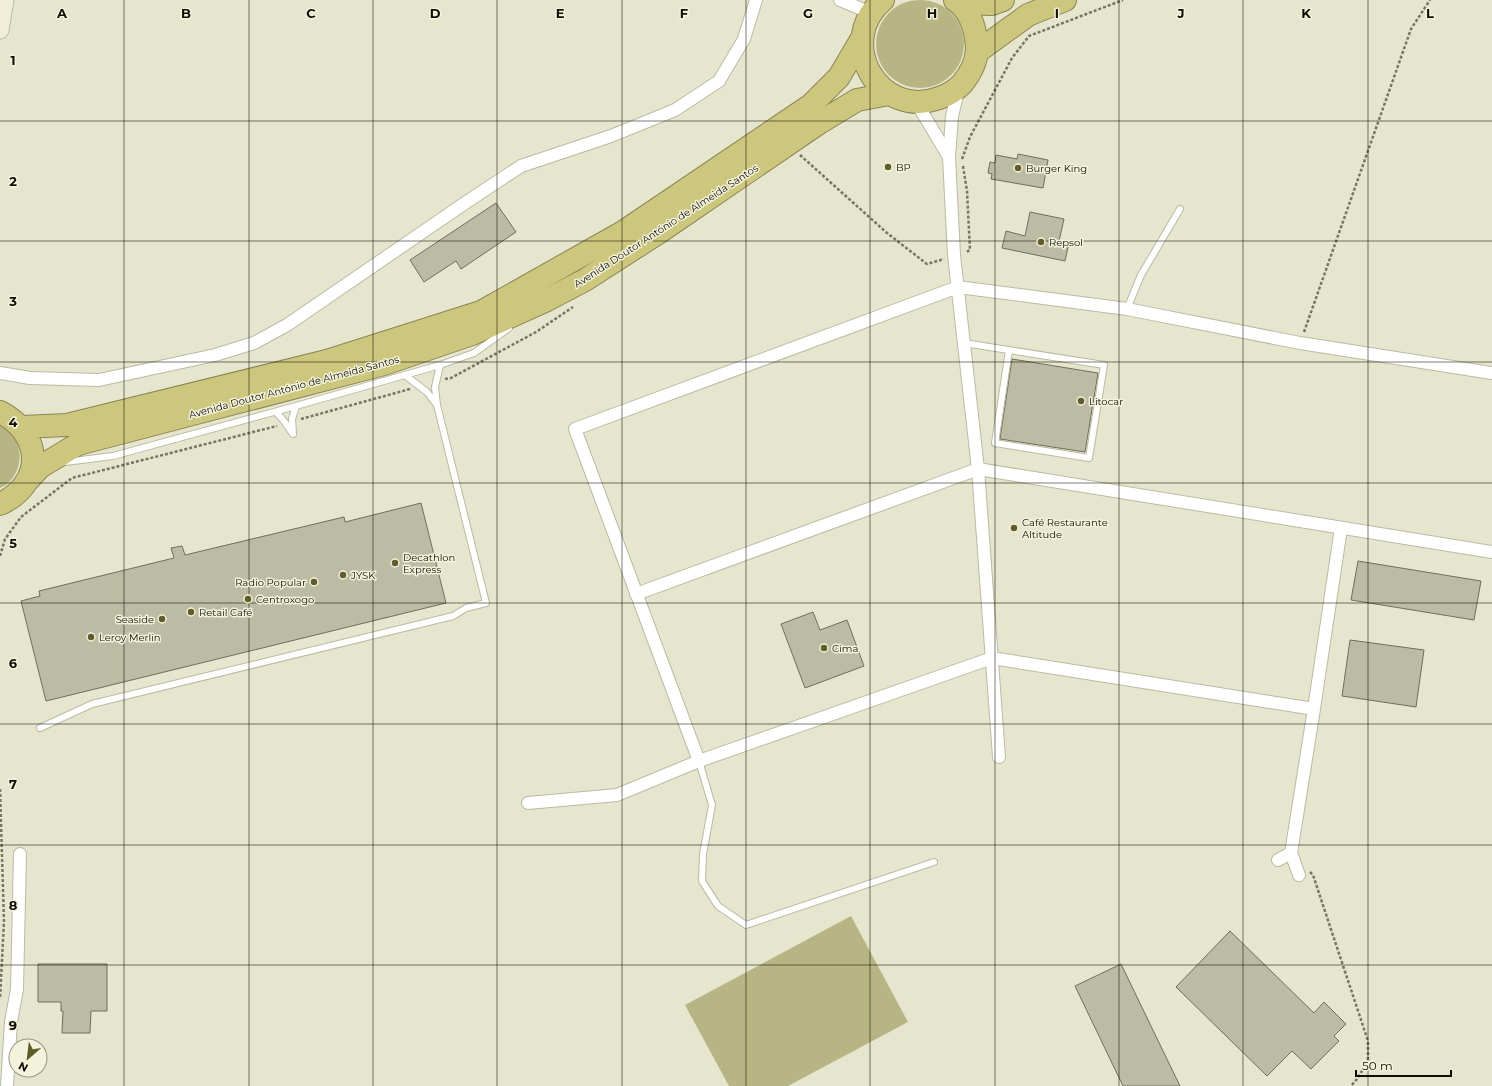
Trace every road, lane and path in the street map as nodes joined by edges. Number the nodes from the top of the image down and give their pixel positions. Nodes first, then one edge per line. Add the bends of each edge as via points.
1 (5, 0) edge
2 (756, 0) edge
3 (840, 0) edge
4 (1003, 0) edge
5 (1065, 0) edge
6 (1430, 0) edge
7 (958, 2) edge
8 (877, 7) edge
9 (0, 30) edge
10 (862, 38) junction
11 (977, 52) junction
12 (959, 87) junction
13 (889, 94) junction
14 (916, 102) junction
15 (949, 157) junction
16 (1180, 209) dead end
17 (958, 287) junction
18 (547, 300) junction
19 (1127, 309) junction
20 (964, 343) junction
21 (1300, 343) junction
22 (1009, 350) junction
23 (440, 365) junction
24 (0, 373) edge
25 (1492, 373) edge
26 (406, 376) junction
27 (437, 405) junction
28 (296, 406) junction
29 (0, 412) edge
30 (276, 412) junction
31 (22, 428) junction
32 (978, 469) junction
33 (34, 474) junction
34 (4, 507) edge
35 (1341, 528) junction
36 (1492, 552) edge
37 (636, 594) junction
38 (992, 658) junction
39 (1314, 709) junction
40 (40, 728) dead end
41 (999, 757) dead end
42 (699, 761) junction
43 (0, 789) edge
44 (528, 803) dead end
45 (1291, 853) junction
46 (20, 854) dead end
47 (1278, 860) dead end
48 (934, 862) dead end
49 (1299, 875) dead end
50 (0, 999) edge
51 (7, 1086) edge
52 (1351, 1086) edge

1 - 9 street
2 - 24 street via 744,38 719,81 675,110 611,136 521,166 287,325 254,343 215,355 99,380 30,378
3 - 8 street
4 - 7 highway via 992,4
5 - 11 highway via 1028,15
6 - 21 path via 1412,29
7 - 11 highway via 974,28
8 - 10 highway via 865,25
10 - 13 highway via 862,54 867,70
10 - 31 highway, Avenida Doutor António de Almeida Santos via 839,77 811,105 623,232 480,312 327,361 67,425
11 - 12 highway via 968,77
12 - 14 highway via 946,96 932,101
12 - 15 street via 952,116
13 - 14 highway via 902,100
13 - 18 highway, Avenida Doutor António de Almeida Santos via 857,100 658,233 585,280
14 - 15 street
15 - 17 street
16 - 19 lane via 1141,274
17 - 19 street
17 - 20 street
17 - 37 street via 575,429
18 - 23 lane via 474,353
18 - 33 highway, Avenida Doutor António de Almeida Santos via 472,334 384,364 78,444
19 - 21 street
20 - 22 lane
20 - 32 street
21 - 25 street
22 - 22 lane via 1104,365 1089,458 995,443
23 - 26 lane
23 - 27 lane via 435,386
26 - 27 lane via 427,392
26 - 28 lane
27 - 40 lane via 486,603 466,608 453,616 92,704
28 - 30 lane
28 - 30 lane via 292,419 293,434
29 - 31 highway, Avenida Doutor António de Almeida Santos via 12,418
30 - 33 lane via 113,456 73,460
31 - 33 highway, Avenida Doutor António de Almeida Santos via 33,453
32 - 35 street
32 - 37 street
32 - 38 street
33 - 34 highway, Avenida Doutor António de Almeida Santos
35 - 36 street
35 - 39 street
37 - 42 street
38 - 39 street
38 - 41 street
38 - 42 street
39 - 45 street
42 - 44 street via 617,795
42 - 48 lane via 712,805 703,854 702,881 718,906 746,925
43 - 50 path via 4,914
45 - 47 street
45 - 49 street
45 - 52 path via 1313,875 1368,1042 1368,1061
46 - 51 street via 17,989

